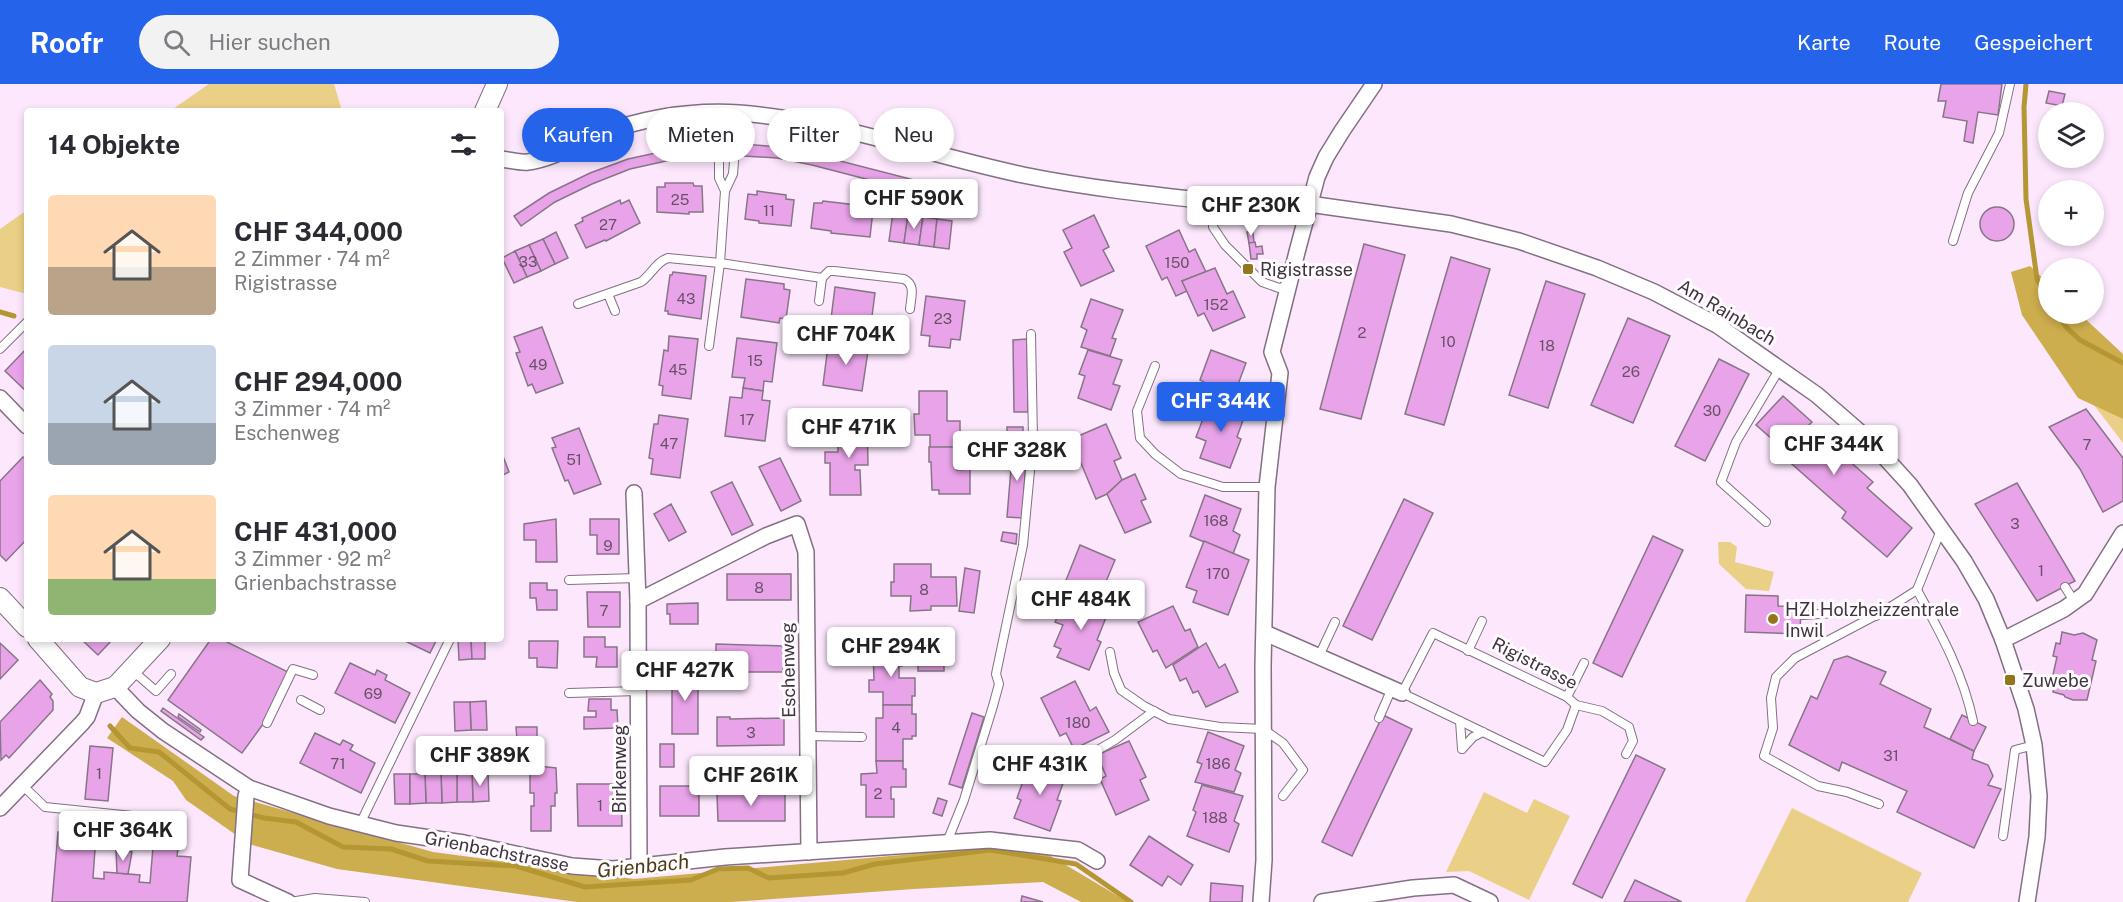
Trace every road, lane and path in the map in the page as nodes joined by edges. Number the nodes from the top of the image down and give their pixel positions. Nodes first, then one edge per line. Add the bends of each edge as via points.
1 (497, 84) edge
2 (1374, 84) edge
3 (2010, 84) edge
4 (486, 108) edge
5 (755, 115) edge
6 (646, 121) edge
7 (504, 159) edge
8 (719, 162) edge
9 (734, 162) edge
10 (725, 191) junction
11 (1213, 201) junction
12 (1309, 204) junction
13 (1953, 242) dead end
14 (720, 263) junction
15 (822, 279) junction
16 (1288, 286) junction
17 (608, 294) junction
18 (819, 301) dead end
19 (578, 304) dead end
20 (910, 309) dead end
21 (615, 311) dead end
22 (24, 325) edge
23 (1031, 334) dead end
24 (709, 346) dead end
25 (0, 349) edge
26 (1155, 366) dead end
27 (1780, 368) junction
28 (0, 398) edge
29 (24, 423) edge
30 (1267, 488) junction
31 (634, 493) dead end
32 (1766, 522) dead end
33 (1942, 529) junction
34 (2123, 533) edge
35 (637, 578) junction
36 (569, 580) dead end
37 (2065, 587) dead end
38 (1917, 590) junction
39 (0, 598) edge
40 (638, 601) junction
41 (2074, 601) junction
42 (1803, 615) dead end
43 (1876, 616) junction
44 (1482, 621) dead end
45 (1335, 622) dead end
46 (24, 624) edge
47 (1265, 633) junction
48 (2003, 640) junction
49 (41, 642) edge
50 (157, 642) edge
51 (449, 642) edge
52 (1468, 651) junction
53 (1110, 652) dead end
54 (1319, 656) junction
55 (638, 663) junction
56 (1584, 663) dead end
57 (701, 664) dead end
58 (133, 671) junction
59 (171, 674) dead end
60 (313, 675) dead end
61 (105, 690) junction
62 (638, 691) junction
63 (1397, 691) junction
64 (569, 693) dead end
65 (1567, 697) junction
66 (301, 700) dead end
67 (1576, 705) junction
68 (321, 710) dead end
69 (1154, 711) junction
70 (1379, 718) dead end
71 (1461, 721) junction
72 (1973, 721) dead end
73 (267, 723) dead end
74 (1263, 729) junction
75 (1483, 732) junction
76 (808, 736) junction
77 (862, 737) dead end
78 (2034, 745) junction
79 (1096, 750) dead end
80 (1626, 754) dead end
81 (22, 785) junction
82 (249, 788) junction
83 (1284, 796) dead end
84 (1880, 804) dead end
85 (0, 808) edge
86 (181, 821) dead end
87 (360, 824) junction
88 (2003, 836) dead end
89 (947, 842) junction
90 (809, 852) junction
91 (1097, 861) dead end
92 (639, 865) junction
93 (1390, 897) edge
94 (289, 902) edge
95 (365, 902) edge
96 (1261, 902) edge
97 (1323, 902) edge
98 (1490, 902) edge
99 (2027, 902) edge

1 - 4 street
2 - 12 street via 1326,157
3 - 13 lane via 1999,133 1968,193
5 - 11 street, Am Rainbach via 807,122 1023,175
6 - 7 street, Am Rainbach via 539,160 526,163
8 - 10 lane via 719,178
9 - 10 lane
10 - 14 lane
11 - 12 street, Am Rainbach via 1275,206
11 - 16 lane via 1213,227 1225,245 1262,282 1279,288
12 - 16 street
12 - 27 street, Am Rainbach via 1451,224 1519,241 1597,268 1717,325
14 - 15 lane
14 - 17 lane via 668,258 641,282
14 - 24 lane
15 - 18 lane
15 - 20 lane via 834,270 904,279 912,288
16 - 30 street via 1272,352 1280,373
17 - 19 lane
17 - 21 lane
22 - 25 lane
23 - 89 lane via 1033,439 1023,545 996,674 999,684 964,800
26 - 30 lane via 1137,411 1140,438 1181,474 1223,487
27 - 32 lane via 1736,442 1721,482
27 - 33 street, Am Rainbach via 1870,441 1910,485
28 - 29 street
30 - 47 street
31 - 35 street, Birkenweg
33 - 38 lane
33 - 48 street, Am Rainbach via 1986,599
34 - 41 street via 2085,594
35 - 36 lane
35 - 40 street, Birkenweg
37 - 41 lane
38 - 43 lane
38 - 72 lane via 1951,653
39 - 46 street
40 - 55 street, Birkenweg
40 - 76 street, Eschenweg via 796,524 806,552
41 - 48 street
42 - 43 lane via 1850,612
43 - 84 lane via 1795,658 1776,676 1771,698 1773,728 1764,756 1818,786
44 - 52 lane
45 - 54 lane
47 - 54 street, Rigistrasse
47 - 74 street
48 - 78 street, Am Rainbach
49 - 61 street via 80,687
50 - 58 street
51 - 87 lane
52 - 63 lane, Rigistrasse via 1433,633
52 - 65 lane, Rigistrasse
53 - 69 lane via 1121,690
54 - 63 street, Rigistrasse
55 - 57 lane
55 - 62 street, Birkenweg
56 - 65 lane
58 - 59 lane via 156,691
58 - 61 street
60 - 73 lane via 293,669
61 - 81 street via 87,717
61 - 82 street, Grienbachstrasse via 128,702 163,731
62 - 64 lane
62 - 92 street, Birkenweg
63 - 70 lane
63 - 71 lane, Rigistrasse
65 - 67 lane, Rigistrasse
66 - 68 lane
67 - 75 lane, Rigistrasse via 1567,730 1545,762
67 - 80 lane via 1602,711 1629,727 1633,741
69 - 74 lane via 1169,719
69 - 79 lane
71 - 75 lane, Rigistrasse
71 - 75 lane via 1462,749
74 - 83 lane via 1283,743 1303,770
74 - 96 street
76 - 77 lane
76 - 90 street, Eschenweg
78 - 88 lane via 2015,750
78 - 99 street, Am Rainbach via 2039,796
81 - 85 street
81 - 86 lane via 45,807
82 - 87 street, Grienbachstrasse
82 - 94 street via 240,880
87 - 92 street, Grienbachstrasse via 572,866 613,869
89 - 90 street, Grienbachstrasse
89 - 91 street, Grienbachstrasse via 990,840 1045,845 1078,850
90 - 92 street, Grienbachstrasse
93 - 97 street
93 - 98 street via 1454,885
94 - 95 lane via 315,898

